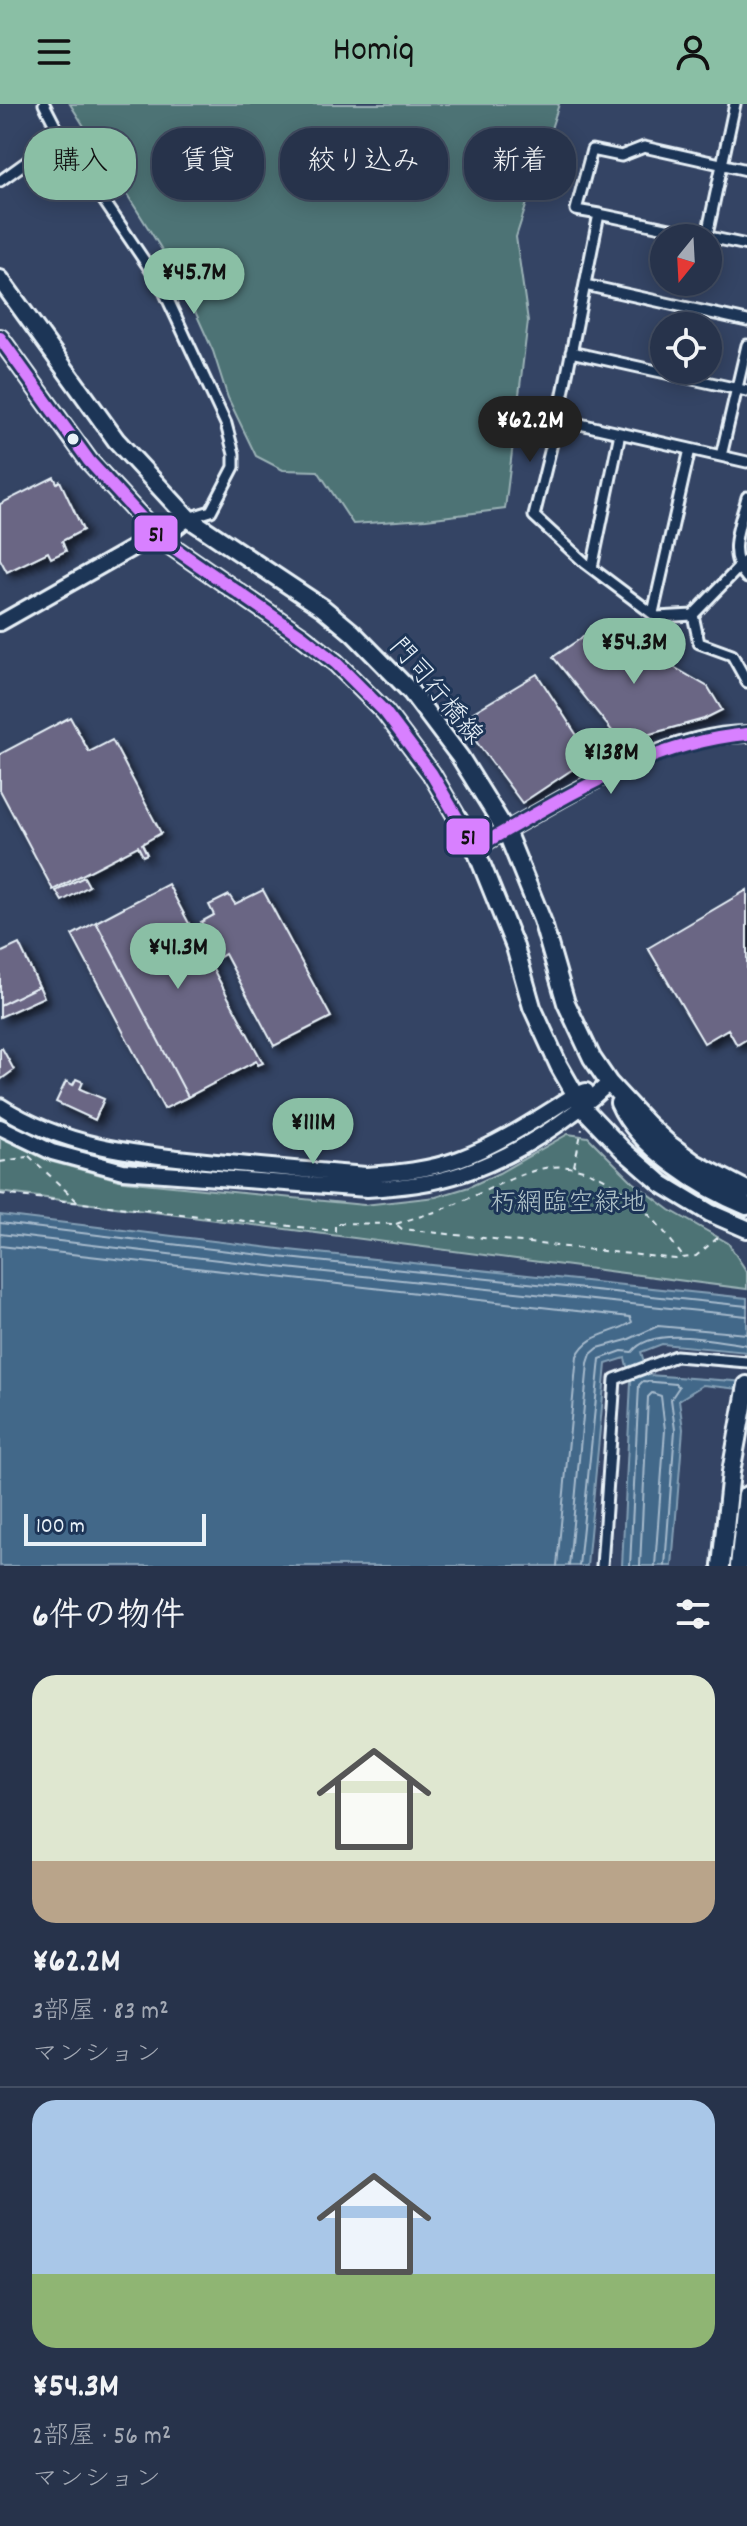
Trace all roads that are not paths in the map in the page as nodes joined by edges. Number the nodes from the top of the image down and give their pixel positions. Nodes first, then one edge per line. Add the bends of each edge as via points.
1 (44, 104) edge
2 (735, 104) edge
3 (56, 128) edge
4 (24, 164) edge
5 (721, 165) junction
6 (747, 170) edge
7 (0, 181) edge
8 (103, 200) edge
9 (599, 214) junction
10 (650, 224) edge
11 (709, 224) edge
12 (722, 239) edge
13 (747, 245) edge
14 (0, 279) edge
15 (585, 285) junction
16 (747, 321) edge
17 (0, 338) edge
18 (747, 345) edge
19 (571, 352) junction
20 (742, 390) edge
21 (558, 419) junction
22 (620, 433) junction
23 (690, 449) junction
24 (721, 456) junction
25 (747, 462) edge
26 (747, 497) edge
27 (188, 518) junction
28 (161, 539) junction
29 (747, 559) edge
30 (738, 567) junction
31 (592, 568) junction
32 (747, 578) edge
33 (653, 613) junction
34 (693, 615) junction
35 (0, 623) edge
36 (747, 682) edge
37 (747, 734) edge
38 (506, 831) junction
39 (475, 848) junction
40 (609, 1083) junction
41 (579, 1102) junction
42 (0, 1106) edge
43 (0, 1127) edge
44 (747, 1190) edge
45 (747, 1206) edge
46 (747, 1229) edge
47 (747, 1362) edge
48 (747, 1385) edge
49 (747, 1495) edge
50 (602, 1566) edge
51 (721, 1566) edge
52 (739, 1566) edge

1 - 3 street
2 - 5 street
4 - 7 street
5 - 6 street
5 - 9 street via 644,147 621,156 592,150 576,210
5 - 11 street
8 - 27 street via 162,287 226,424 234,454 234,467 211,511
9 - 10 street
9 - 15 street
12 - 13 street
14 - 27 main road, 門司行橋線 via 116,440
15 - 16 street
15 - 19 street
17 - 28 main road, 門司行橋線 via 89,461
18 - 20 street
19 - 20 street
19 - 21 street
20 - 24 street
21 - 22 street
21 - 31 street via 534,516
22 - 23 street
22 - 31 street
23 - 24 street
23 - 33 street
24 - 25 street
26 - 30 street via 734,552
27 - 28 street
27 - 38 main road, 門司行橋線 via 353,633 411,692
28 - 35 street via 143,542
28 - 39 main road, 門司行橋線 via 336,663 385,712 431,773
29 - 30 street
30 - 32 street
30 - 34 street
31 - 33 street
33 - 34 street
34 - 36 street via 699,643 732,655
37 - 38 street via 669,748
38 - 39 street
38 - 40 main road, 門司行橋線 via 542,920 566,1003
39 - 41 main road, 門司行橋線 via 515,947 532,1007
40 - 41 street
40 - 44 main road, 門司行橋線 via 669,1144
40 - 45 main road via 627,1120 649,1143 702,1183
41 - 42 street via 457,1160 366,1175 90,1146
41 - 43 street via 475,1169 406,1187 367,1189 123,1171 52,1152
41 - 46 main road, 門司行橋線 via 662,1184
47 - 50 street via 676,1356 615,1379
48 - 51 main road
49 - 52 main road

